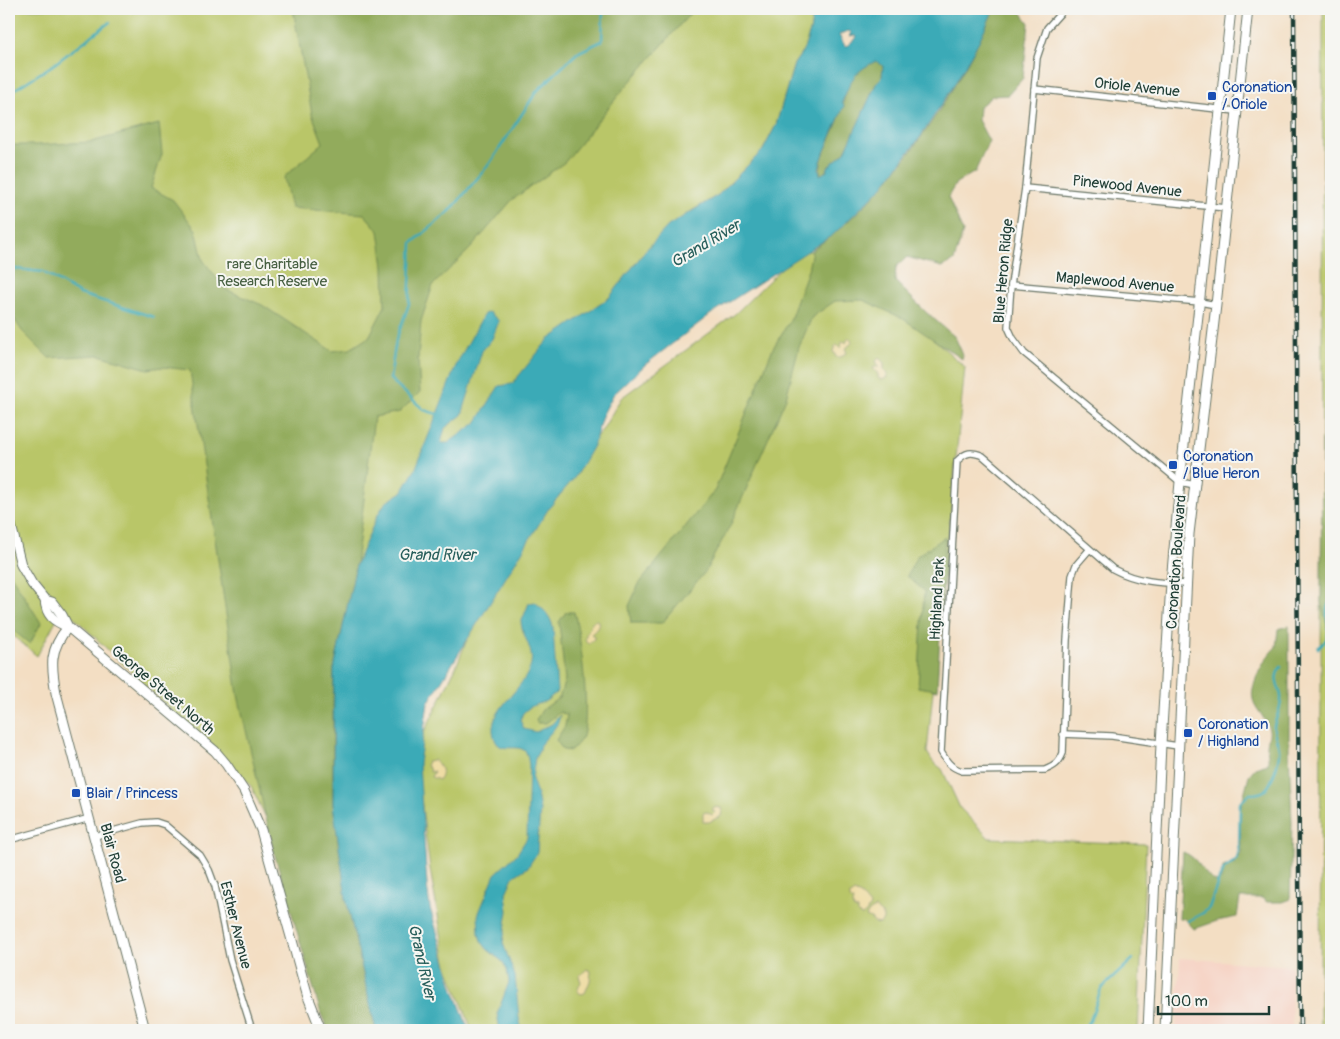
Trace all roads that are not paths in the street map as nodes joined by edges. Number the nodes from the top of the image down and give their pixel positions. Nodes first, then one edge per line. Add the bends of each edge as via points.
1 (1064, 9) edge
2 (1228, 9) edge
3 (1248, 10) edge
4 (1034, 89) junction
5 (1220, 108) junction
6 (1236, 111) junction
7 (1025, 188) junction
8 (1209, 207) junction
9 (1226, 208) junction
10 (1011, 285) junction
11 (1200, 302) junction
12 (1216, 305) junction
13 (1192, 369) junction
14 (1209, 370) junction
15 (1180, 482) junction
16 (1195, 486) junction
17 (9, 517) edge
18 (1090, 550) junction
19 (1170, 583) junction
20 (1187, 584) junction
21 (68, 627) junction
22 (1063, 734) junction
23 (1160, 744) junction
24 (1178, 746) junction
25 (90, 818) junction
26 (95, 836) junction
27 (9, 840) edge
28 (1155, 887) junction
29 (1171, 888) junction
30 (145, 1030) edge
31 (252, 1030) edge
32 (321, 1030) edge
33 (1148, 1030) edge
34 (1165, 1030) edge

1 - 4 street, Blue Heron Ridge via 1043,37
2 - 3 street
2 - 5 main road, Coronation Boulevard
3 - 6 main road, Coronation Boulevard
4 - 5 street, Oriole Avenue
4 - 7 street, Blue Heron Ridge
5 - 6 street, Oriole Avenue
5 - 8 main road, Coronation Boulevard
6 - 9 main road, Coronation Boulevard
7 - 8 street, Pinewood Avenue
7 - 10 street, Blue Heron Ridge
8 - 9 street, Pinewood Avenue
8 - 11 main road, Coronation Boulevard
9 - 12 main road, Coronation Boulevard
10 - 11 street, Maplewood Avenue
10 - 15 street, Blue Heron Ridge via 1008,327 1024,353
11 - 12 street, Maplewood Avenue
11 - 13 main road, Coronation Boulevard
12 - 14 main road, Coronation Boulevard
13 - 14 main road
13 - 15 main road, Coronation Boulevard
14 - 16 main road, Coronation Boulevard
15 - 16 street, Blue Heron Ridge
15 - 19 main road, Coronation Boulevard
16 - 20 main road, Coronation Boulevard
17 - 21 main road via 21,565 44,600 45,609 56,622
18 - 19 street, Highland Park via 1127,576
18 - 22 street, Highland Park via 1076,565 1072,576
18 - 22 street, Highland Park via 983,456 967,452 956,460 941,752 947,763 962,771 1045,770 1060,760
19 - 20 street, Highland Park
19 - 23 main road, Coronation Boulevard
20 - 24 main road, Coronation Boulevard
21 - 25 main road, Blair Road via 53,650 54,679
21 - 32 main road, George Street North via 215,751 236,778 252,805 261,830 307,994
22 - 23 street via 1112,736
23 - 24 street
23 - 28 main road, Coronation Boulevard
24 - 29 main road, Coronation Boulevard
25 - 26 main road, Blair Road
25 - 27 street
26 - 30 main road, Blair Road
26 - 31 street, Esther Avenue via 156,822 165,825 200,855 215,886 230,960
28 - 29 main road
28 - 33 main road, Coronation Boulevard
29 - 34 main road, Coronation Boulevard

